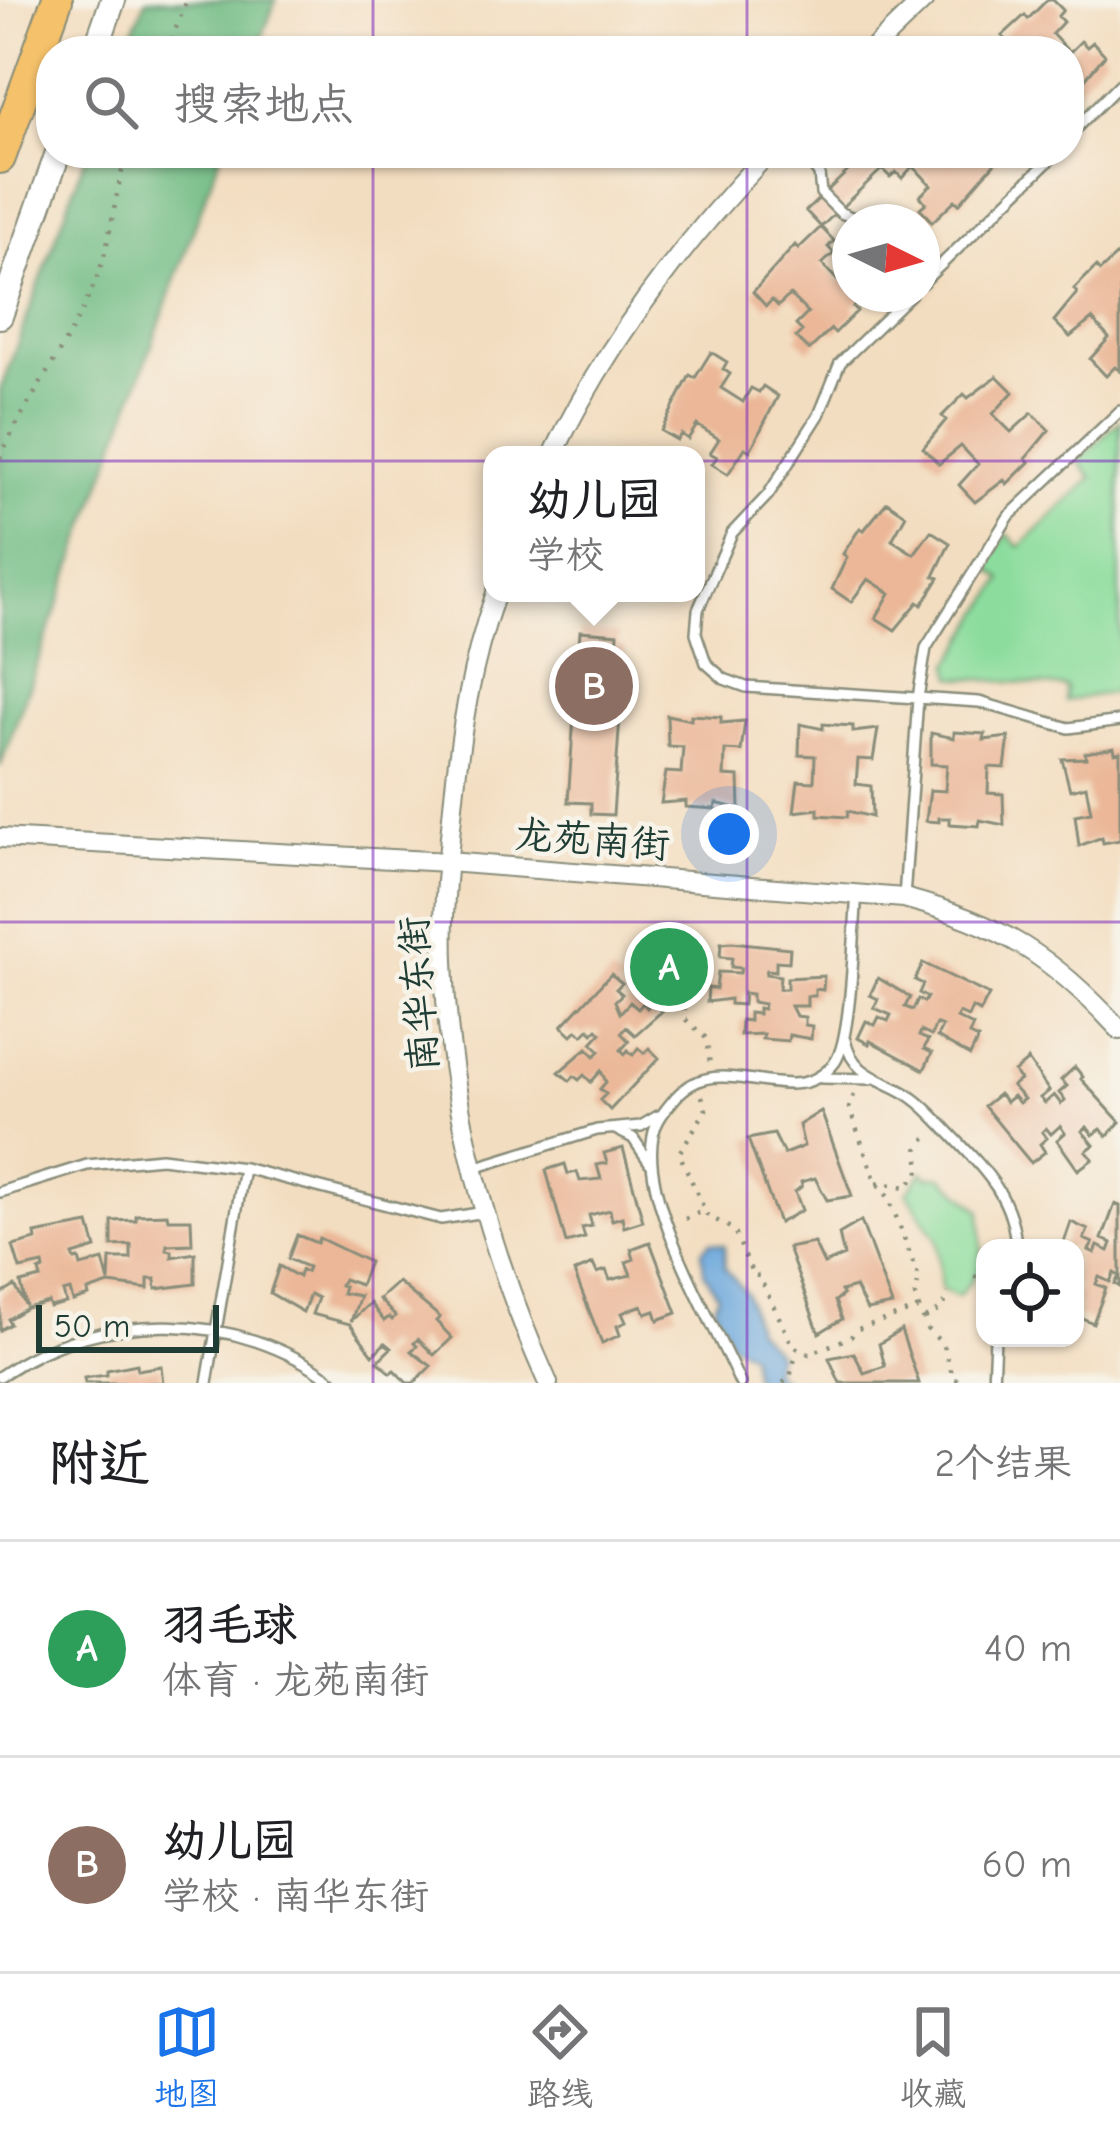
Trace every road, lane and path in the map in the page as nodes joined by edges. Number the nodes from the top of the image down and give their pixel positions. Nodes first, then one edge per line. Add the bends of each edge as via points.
1 (57, 0) edge
2 (113, 0) edge
3 (187, 0) edge
4 (924, 0) edge
5 (44, 36) edge
6 (100, 36) edge
7 (173, 36) edge
8 (887, 36) edge
9 (36, 58) edge
10 (1120, 84) edge
11 (1084, 119) edge
12 (0, 158) edge
13 (53, 168) edge
14 (122, 168) edge
15 (754, 168) edge
16 (814, 168) edge
17 (1041, 168) edge
18 (832, 205) edge
19 (940, 265) edge
20 (892, 312) edge
21 (0, 316) edge
22 (1120, 411) edge
23 (559, 446) edge
24 (0, 458) edge
25 (705, 594) edge
26 (494, 602) edge
27 (702, 602) edge
28 (918, 698) junction
29 (1120, 721) edge
30 (0, 838) edge
31 (448, 862) junction
32 (856, 891) junction
33 (904, 898) junction
34 (684, 984) dead end
35 (1120, 1030) edge
36 (844, 1035) junction
37 (712, 1075) junction
38 (856, 1077) junction
39 (695, 1080) junction
40 (810, 1080) junction
41 (876, 1081) junction
42 (663, 1112) junction
43 (937, 1120) junction
44 (611, 1128) junction
45 (244, 1168) junction
46 (474, 1168) junction
47 (655, 1178) junction
48 (876, 1183) junction
49 (0, 1192) edge
50 (705, 1210) junction
51 (485, 1212) junction
52 (669, 1227) junction
53 (1014, 1239) edge
54 (948, 1293) dead end
55 (920, 1308) junction
56 (923, 1319) junction
57 (215, 1331) junction
58 (995, 1347) edge
59 (797, 1349) junction
60 (0, 1376) edge
61 (207, 1383) edge
62 (335, 1383) edge
63 (548, 1383) edge
64 (740, 1383) edge
65 (783, 1383) edge
66 (971, 1383) edge
67 (994, 1383) edge

1 - 5 highway
2 - 6 street
3 - 7 path
4 - 8 street
9 - 12 highway
10 - 11 lane
13 - 21 street
14 - 24 path via 92,291
15 - 23 street via 626,327
16 - 18 lane via 820,194
17 - 19 lane
20 - 25 lane via 840,363 819,415 768,495 732,533
22 - 28 lane via 1009,516 926,648
26 - 31 street, 南华东街 via 460,728
27 - 28 lane via 696,633 706,663 734,684
28 - 29 lane via 979,702 1069,728
28 - 33 lane
30 - 31 street, 龙苑南街
31 - 32 street, 龙苑南街
31 - 46 street, 南华东街 via 443,961
32 - 33 street, 龙苑南街
32 - 36 lane
33 - 35 street, 龙苑南街 via 1018,941 1054,964
34 - 37 path via 685,1019 706,1038
36 - 40 lane via 833,1064
36 - 41 lane via 851,1060
37 - 39 lane
37 - 40 lane
38 - 40 lane
38 - 41 lane
38 - 48 path via 849,1108
39 - 42 lane
39 - 50 path via 706,1109 679,1151
41 - 43 lane via 908,1094
42 - 44 lane via 641,1126
42 - 47 lane via 652,1139
43 - 48 path via 907,1187
43 - 53 lane via 996,1184
44 - 46 lane
44 - 47 lane via 639,1144
45 - 49 lane via 161,1158 87,1166
45 - 51 lane via 412,1214
45 - 57 lane
46 - 51 street, 南华东街
47 - 52 lane
48 - 55 path via 919,1278
50 - 52 path
50 - 59 path via 734,1229
51 - 63 street, 南华东街
52 - 64 lane
54 - 56 path via 943,1308
55 - 56 path
55 - 59 path via 809,1354
56 - 66 path via 954,1379
57 - 60 lane via 99,1333
57 - 61 lane
57 - 62 lane via 266,1345
58 - 67 lane
59 - 65 path

